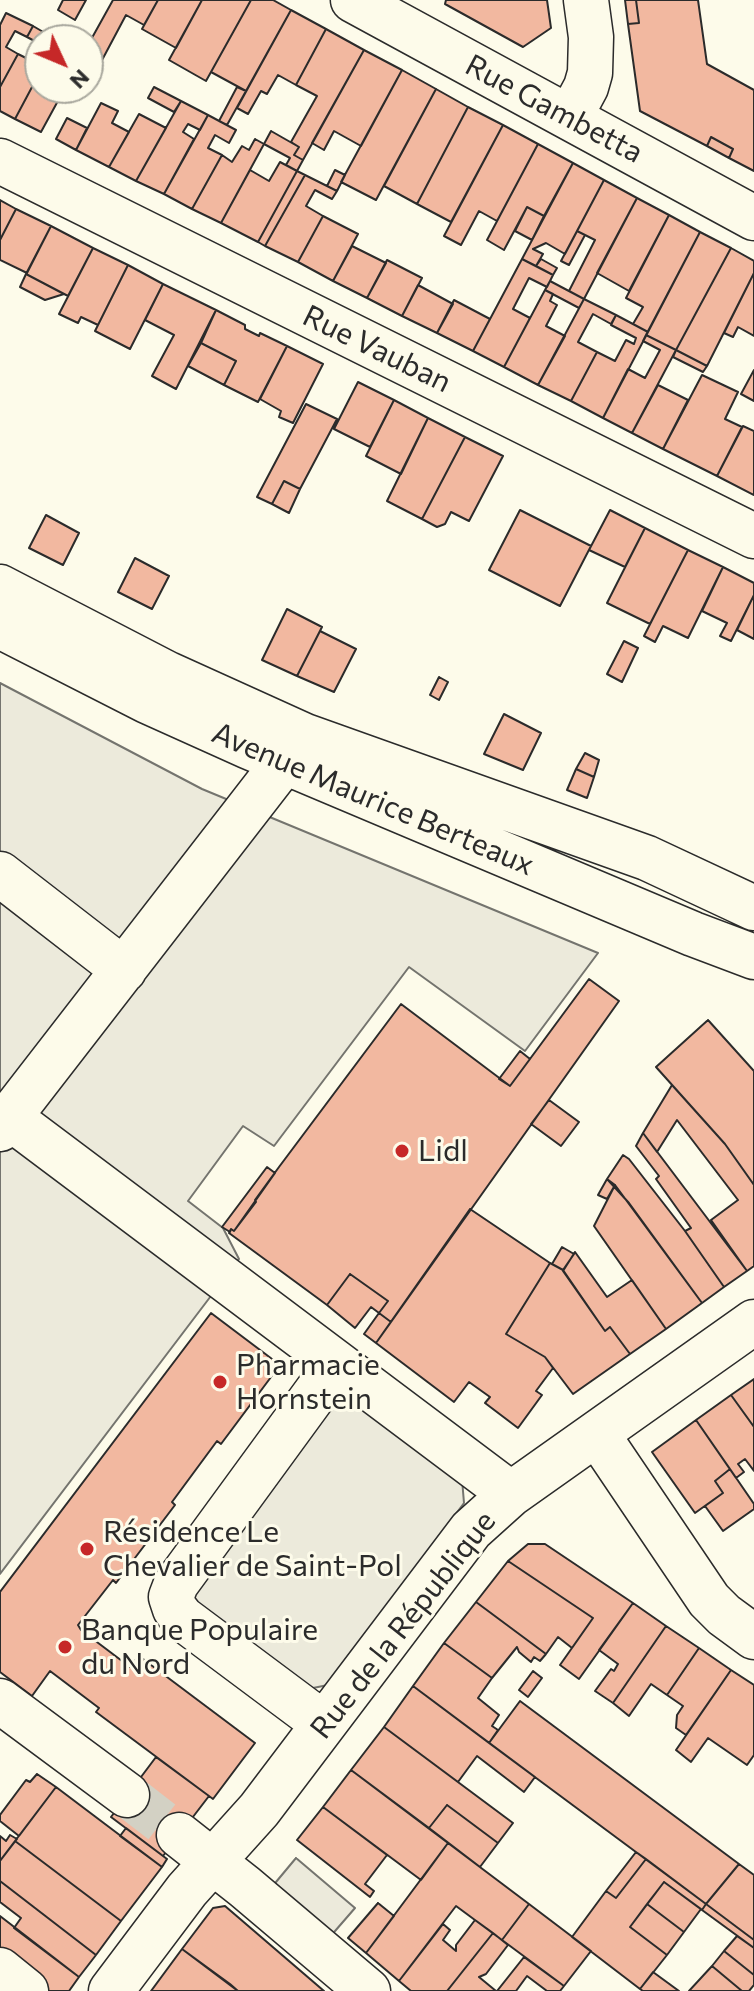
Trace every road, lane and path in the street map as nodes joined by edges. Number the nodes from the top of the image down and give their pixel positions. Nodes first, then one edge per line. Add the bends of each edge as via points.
1 (353, 0) edge
2 (586, 0) edge
3 (570, 117) junction
4 (0, 161) edge
5 (754, 218) edge
6 (754, 536) edge
7 (0, 587) edge
8 (0, 626) edge
9 (295, 749) junction
10 (0, 874) edge
11 (754, 908) edge
12 (754, 957) edge
13 (124, 970) junction
14 (5, 1123) edge
15 (754, 1322) edge
16 (336, 1365) junction
17 (597, 1434) junction
18 (511, 1494) junction
19 (754, 1637) edge
20 (0, 1701) edge
21 (324, 1724) junction
22 (127, 1795) tunnel mouth
23 (196, 1848) junction
24 (0, 1970) edge
25 (26, 1991) edge
26 (111, 1991) edge
27 (368, 1991) edge

1 - 3 street, Rue Gambetta
2 - 3 street via 590,73
3 - 5 street, Rue Gambetta
4 - 6 street, Rue Vauban
7 - 9 street, Avenue Maurice Berteaux via 168,674
8 - 9 street, Avenue Maurice Berteaux via 147,701
9 - 11 street, Avenue Maurice Berteaux via 647,858
9 - 12 street, Avenue Maurice Berteaux via 693,934
9 - 13 street
10 - 13 street
13 - 14 street
14 - 16 street
15 - 17 street, Rue de la République
16 - 18 street
16 - 21 street via 171,1597 182,1618
17 - 18 street, Rue de la République
17 - 19 street via 709,1600
18 - 21 street, Rue de la République via 466,1536
20 - 22 street
21 - 23 street, Rue de la République via 259,1810
23 - 26 street, Rue de la République via 173,1907
23 - 27 street
24 - 25 street

